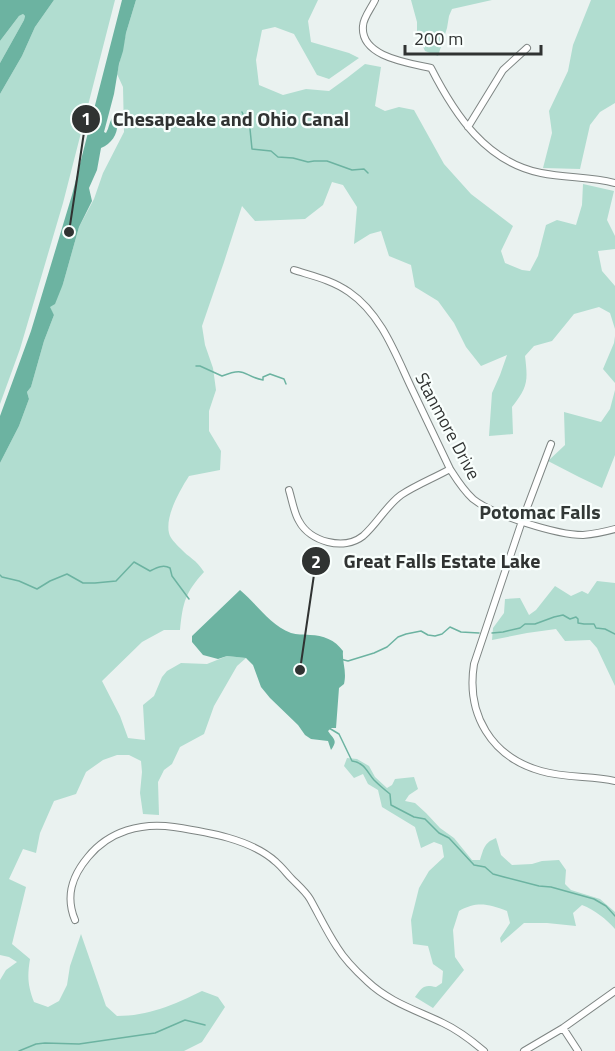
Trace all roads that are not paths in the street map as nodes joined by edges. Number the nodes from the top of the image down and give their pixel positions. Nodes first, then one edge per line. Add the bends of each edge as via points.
1 (375, 0) edge
2 (527, 48) dead end
3 (468, 127) junction
4 (615, 183) edge
5 (294, 270) dead end
6 (551, 444) dead end
7 (450, 470) junction
8 (289, 490) dead end
9 (522, 521) junction
10 (615, 529) edge
11 (615, 781) edge
12 (75, 920) dead end
13 (615, 991) edge
14 (563, 1028) junction
15 (484, 1051) edge
16 (524, 1051) edge
17 (578, 1051) edge

1 - 3 street via 363,25 365,38 388,57 431,68
2 - 3 street via 503,70
3 - 4 street via 495,154 512,164 543,173
5 - 7 street, Stanmore Drive via 348,291 369,309 392,348
6 - 9 street
7 - 8 street via 399,497 362,536 337,544 316,539 299,522
7 - 9 street, Stanmore Drive via 475,500
9 - 10 street, Stanmore Drive via 564,533
9 - 11 street via 474,664 474,706 494,743 508,757 549,773
12 - 15 street via 70,895 76,876 92,852 115,835 149,826 207,832 250,846 276,862 309,897 338,949 368,982 388,998 463,1034
13 - 14 street
14 - 16 street
14 - 17 street

